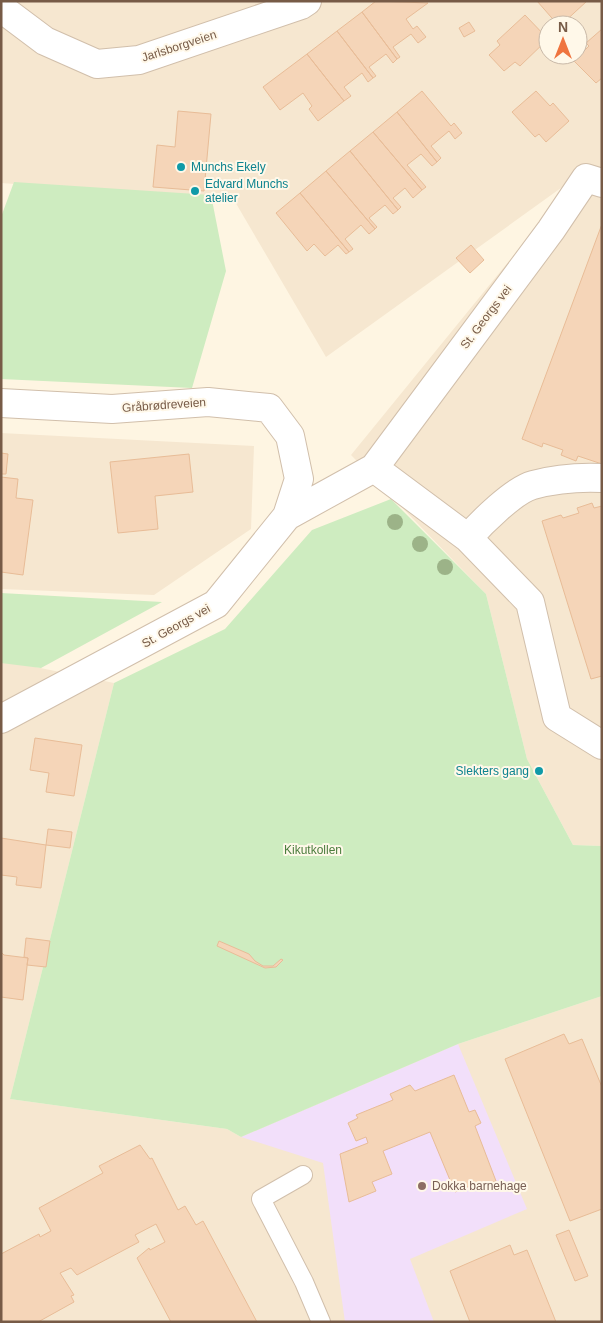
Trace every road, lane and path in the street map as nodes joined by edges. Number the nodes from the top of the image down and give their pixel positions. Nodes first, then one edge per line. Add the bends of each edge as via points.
1 (306, 1) edge
2 (1, 8) edge
3 (602, 183) edge
4 (1, 403) edge
5 (374, 468) junction
6 (602, 478) edge
7 (287, 516) junction
8 (468, 538) junction
9 (1, 720) edge
10 (602, 745) edge
11 (303, 1175) dead end
12 (320, 1322) edge

1 - 2 street, Jarlsborgveien via 139,60 97,64 45,41
3 - 5 street, St. Georgs vei via 586,178
4 - 7 street, Gråbrødreveien via 112,409 208,402 269,408 290,436 299,479
5 - 7 street, St. Georgs vei
5 - 8 street
6 - 8 street via 581,477 531,485 490,514
7 - 9 street, St. Georgs vei via 216,604
8 - 10 street via 530,602 557,717
11 - 12 lane via 261,1199 304,1282

